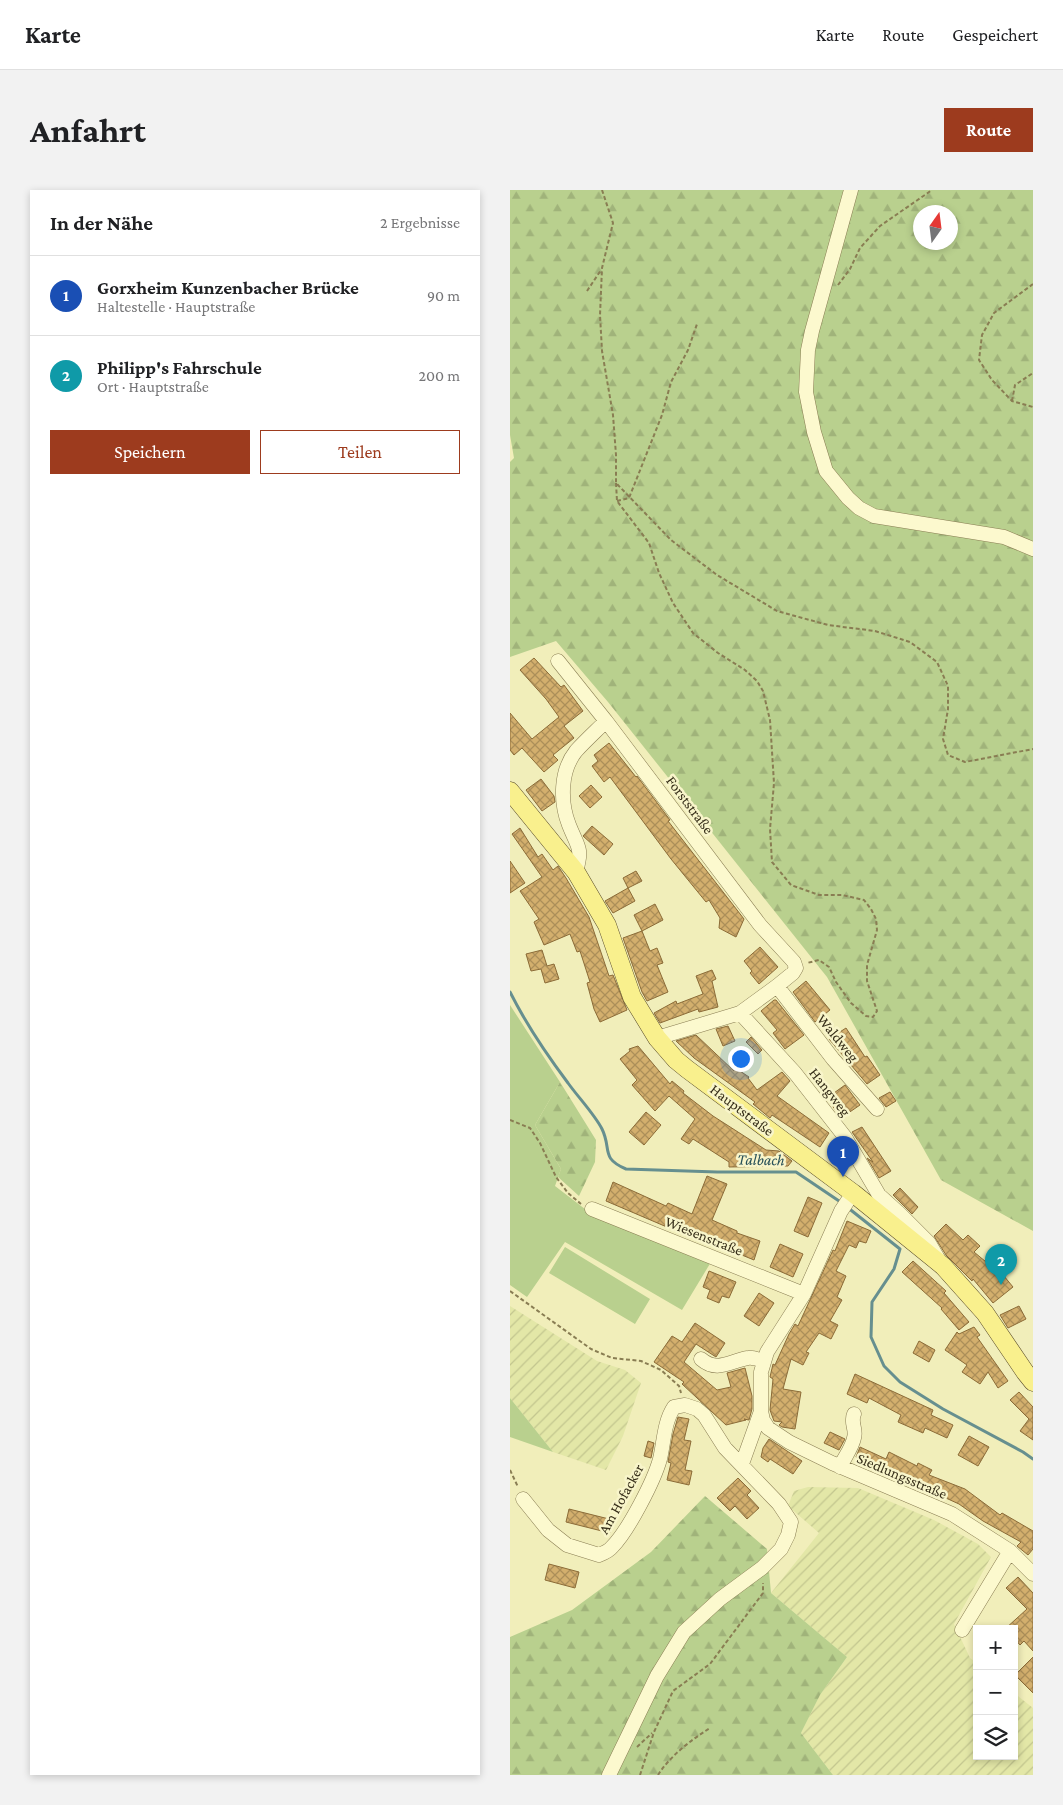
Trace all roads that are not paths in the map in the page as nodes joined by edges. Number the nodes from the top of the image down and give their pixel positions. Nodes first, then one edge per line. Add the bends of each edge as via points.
1 (851, 190) edge
2 (1033, 548) edge
3 (558, 661) dead end
4 (606, 721) junction
5 (510, 792) edge
6 (576, 872) junction
7 (777, 986) junction
8 (740, 1012) junction
9 (656, 1038) junction
10 (877, 1109) dead end
11 (847, 1202) junction
12 (592, 1209) road end
13 (943, 1266) junction
14 (804, 1294) junction
15 (702, 1359) dead end
16 (764, 1361) junction
17 (1033, 1382) edge
18 (761, 1411) junction
19 (854, 1414) dead end
20 (742, 1464) junction
21 (840, 1467) junction
22 (523, 1499) road end
23 (1010, 1551) junction
24 (1033, 1574) edge
25 (962, 1630) dead end
26 (609, 1775) edge

1 - 2 street via 808,350 806,392 826,471 848,498 874,516 1004,537
3 - 4 street, Forststraße
4 - 6 street via 576,752 563,788 564,809 580,852
4 - 7 street, Forststraße via 760,925 794,962 796,968
5 - 6 main road, Hauptstraße
6 - 9 main road, Hauptstraße via 607,926 632,996
7 - 8 street
7 - 10 street, Waldweg via 833,1059
8 - 9 street
8 - 13 street, Hangweg via 795,1072 845,1136 879,1195 928,1243
9 - 11 main road, Hauptstraße via 676,1060
11 - 13 main road, Hauptstraße
11 - 14 street
12 - 14 street, Wiesenstraße
13 - 17 main road, Hauptstraße via 985,1313
14 - 16 street
15 - 16 street via 708,1365 716,1366 748,1358
16 - 18 street
18 - 20 street
18 - 21 street, Siedlungsstraße via 762,1420 768,1428
19 - 21 street via 854,1438
20 - 22 street, Am Hofacker via 725,1448 704,1415 684,1405 674,1407 669,1414 652,1480 622,1536 610,1550 599,1555 567,1545 548,1530
20 - 26 street via 791,1522 788,1535 762,1568 720,1599 684,1632 657,1676
21 - 23 street, Siedlungsstraße via 952,1514
23 - 24 street, Siedlungsstraße
23 - 25 street

